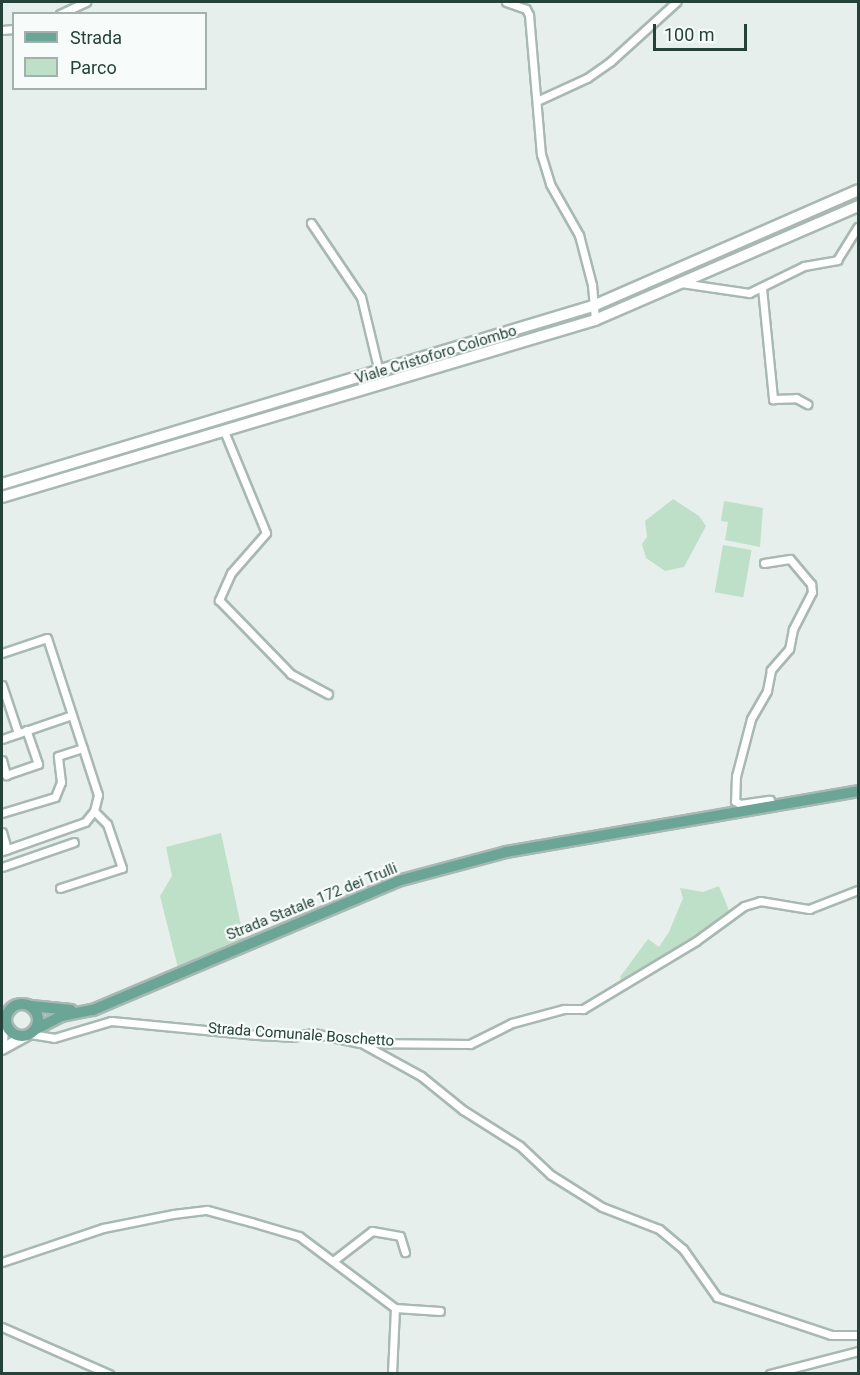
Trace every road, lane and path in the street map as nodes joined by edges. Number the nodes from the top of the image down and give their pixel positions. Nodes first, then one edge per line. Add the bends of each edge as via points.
1 (86, 2) edge
2 (506, 2) edge
3 (676, 2) edge
4 (64, 12) edge
5 (539, 100) junction
6 (858, 190) edge
7 (858, 206) edge
8 (311, 224) dead end
9 (858, 227) edge
10 (681, 283) junction
11 (762, 288) junction
12 (593, 306) junction
13 (595, 320) junction
14 (379, 372) junction
15 (807, 404) dead end
16 (224, 431) junction
17 (167, 435) junction
18 (171, 447) junction
19 (2, 484) edge
20 (2, 497) edge
21 (764, 563) dead end
22 (2, 652) edge
23 (2, 685) edge
24 (328, 694) dead end
25 (72, 715) junction
26 (26, 730) junction
27 (18, 733) junction
28 (2, 739) edge
29 (83, 748) junction
30 (2, 760) edge
31 (858, 791) edge
32 (772, 806) junction
33 (94, 811) junction
34 (2, 813) edge
35 (2, 831) edge
36 (46, 836) junction
37 (74, 842) dead end
38 (4, 850) edge
39 (51, 850) junction
40 (2, 867) edge
41 (60, 888) dead end
42 (858, 890) edge
43 (31, 1006) junction
44 (6, 1010) edge
45 (93, 1010) junction
46 (38, 1016) junction
47 (46, 1024) junction
48 (4, 1030) edge
49 (30, 1033) junction
50 (63, 1033) junction
51 (360, 1043) junction
52 (2, 1049) edge
53 (405, 1252) dead end
54 (333, 1261) junction
55 (2, 1262) edge
56 (395, 1308) junction
57 (440, 1311) dead end
58 (2, 1327) edge
59 (858, 1335) edge
60 (858, 1351) edge
61 (109, 1374) edge
62 (392, 1374) edge
63 (770, 1374) edge

1 - 4 street
2 - 5 street via 526,9 529,15
3 - 5 street via 611,61 586,78
5 - 12 street via 541,154 550,184 579,235 592,285
6 - 12 main road, Viale Cristoforo Colombo
7 - 10 main road, Viale Cristoforo Colombo
8 - 14 street via 361,297
9 - 11 street via 837,260 804,266
10 - 11 street via 749,293
10 - 13 main road, Viale Cristoforo Colombo
11 - 15 street via 773,399 796,398
12 - 13 street
12 - 14 main road, Viale Cristoforo Colombo
13 - 16 main road, Viale Cristoforo Colombo
14 - 17 main road, Viale Cristoforo Colombo
16 - 18 main road, Viale Cristoforo Colombo
16 - 24 street via 266,533 231,573 219,600 291,674
17 - 18 street
17 - 19 main road, Viale Cristoforo Colombo
18 - 20 main road, Viale Cristoforo Colombo
21 - 32 street via 790,559 811,584 812,592 793,628 789,649 771,670 766,691 751,719 736,776 735,801 740,804 770,800
22 - 25 street via 46,638
23 - 27 street
25 - 26 street
25 - 29 street
26 - 27 street
26 - 30 street via 38,765 6,775
27 - 28 street
29 - 33 street via 98,795
29 - 34 street via 58,756 62,782 55,797
31 - 32 main road, Strada Statale 172 dei Trulli
32 - 45 main road, Strada Statale 172 dei Trulli via 506,852 398,881
33 - 36 street via 85,822
33 - 41 street via 107,824 122,868
35 - 38 street
36 - 38 street
36 - 39 street
37 - 39 street
39 - 40 street
42 - 51 street, Strada Comunale Boschetto via 809,909 760,901 744,906 583,1009 564,1009 512,1023 470,1044
43 - 44 main road via 20,1004
43 - 45 main road
43 - 46 main road
44 - 48 main road
45 - 47 main road, Strada Statale 172 dei Trulli via 61,1016
46 - 47 main road
46 - 49 main road
47 - 49 main road, Strada Statale 172 dei Trulli
47 - 50 street via 54,1032
48 - 49 main road
49 - 50 street, Strada Comunale Boschetto via 44,1038
49 - 52 main road
50 - 51 street, Strada Comunale Boschetto via 111,1021 292,1037 313,1033
51 - 59 street via 421,1076 463,1110 520,1146 551,1175 602,1208 659,1229 683,1249 717,1297 831,1335
53 - 54 street via 400,1236 372,1231
54 - 55 street via 299,1236 207,1210 103,1228
54 - 56 street
56 - 57 street
56 - 62 street
58 - 61 street
60 - 63 street

